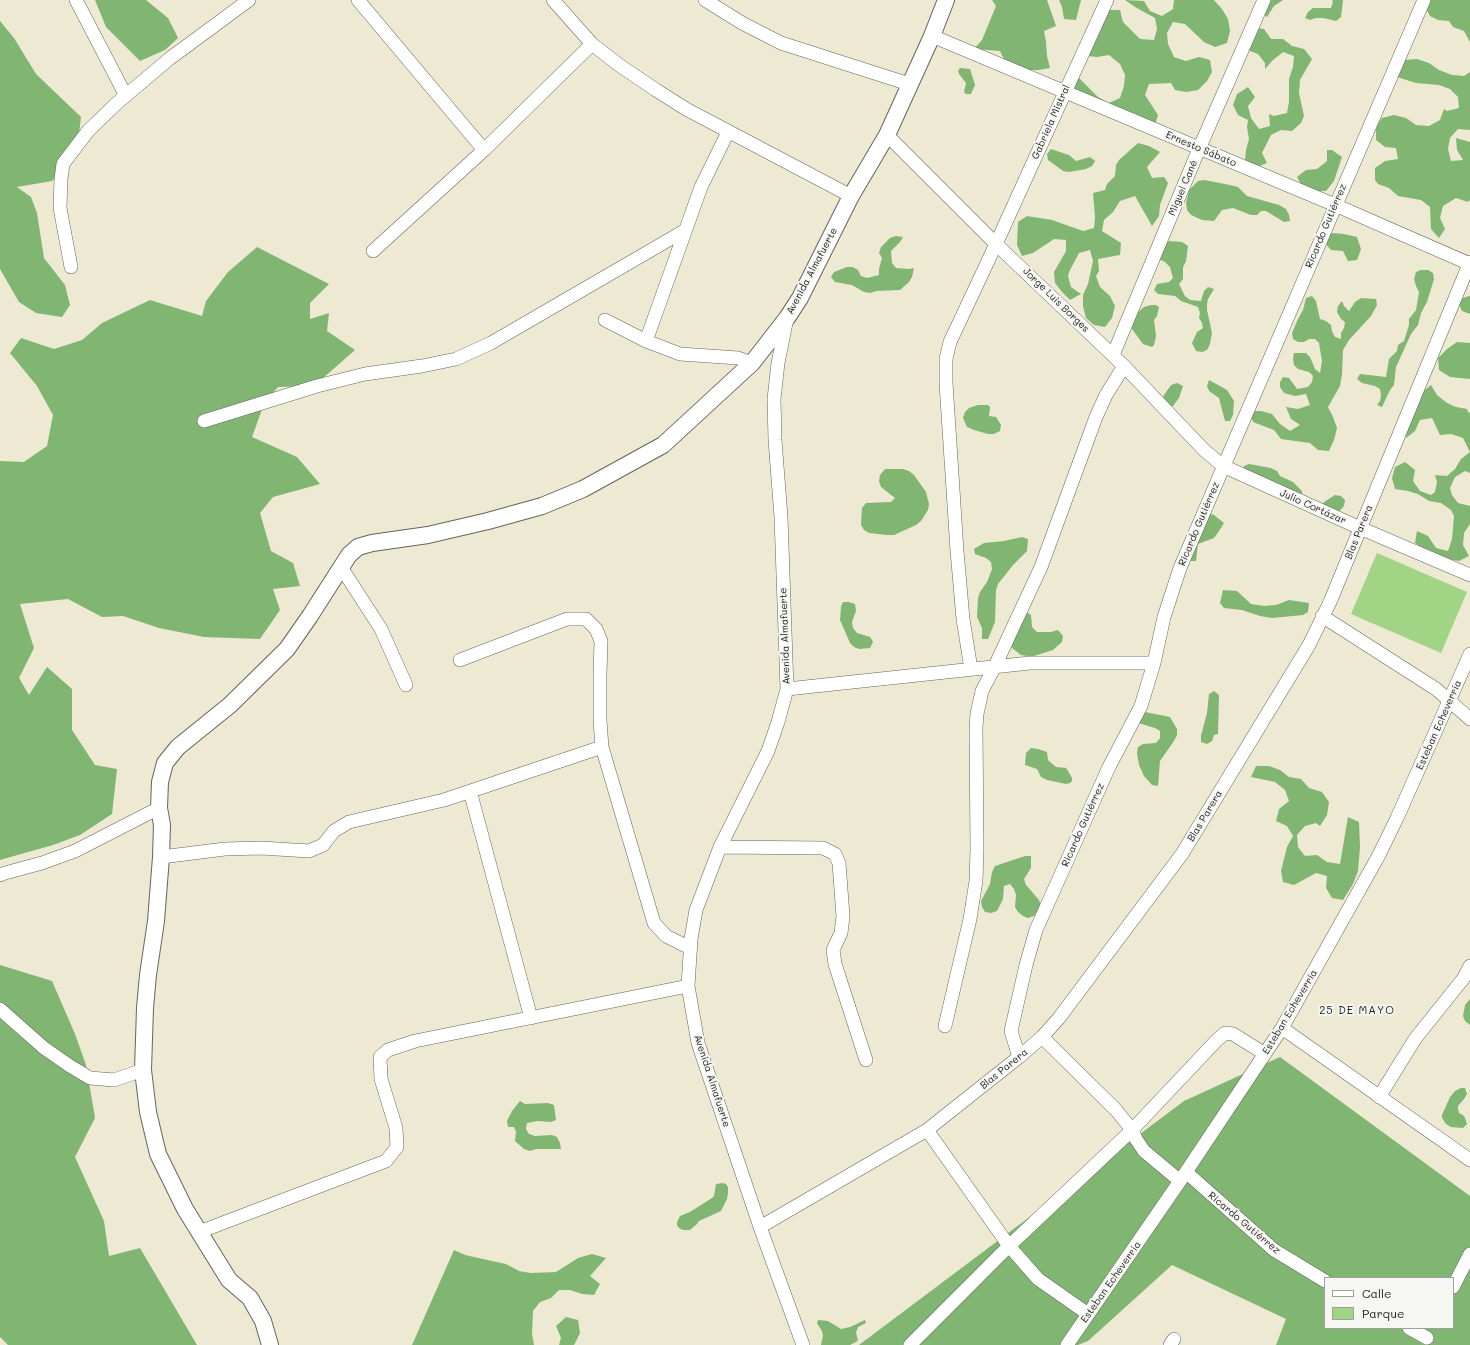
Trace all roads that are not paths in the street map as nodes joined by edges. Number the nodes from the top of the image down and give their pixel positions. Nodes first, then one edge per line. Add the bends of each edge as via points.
1 (76, 0) edge
2 (249, 0) edge
3 (358, 0) edge
4 (553, 0) edge
5 (705, 0) edge
6 (946, 0) edge
7 (1107, 0) edge
8 (1264, 0) edge
9 (1424, 0) edge
10 (932, 36) junction
11 (592, 44) junction
12 (910, 84) junction
13 (1065, 91) junction
14 (126, 96) junction
15 (728, 132) junction
16 (887, 135) junction
17 (1199, 149) junction
18 (484, 150) junction
19 (850, 196) junction
20 (1335, 205) junction
21 (684, 231) junction
22 (996, 244) junction
23 (373, 251) dead end
24 (1470, 264) edge
25 (71, 267) dead end
26 (788, 318) junction
27 (606, 320) dead end
28 (646, 341) junction
29 (1113, 355) junction
30 (752, 363) junction
31 (1124, 366) junction
32 (204, 421) dead end
33 (1223, 466) junction
34 (1360, 528) junction
35 (341, 567) junction
36 (1470, 575) edge
37 (1322, 616) junction
38 (1470, 654) edge
39 (460, 660) dead end
40 (1154, 663) junction
41 (995, 666) junction
42 (971, 669) junction
43 (406, 685) dead end
44 (787, 689) junction
45 (1450, 701) junction
46 (1470, 719) edge
47 (602, 747) junction
48 (470, 791) junction
49 (159, 808) junction
50 (720, 847) junction
51 (161, 857) junction
52 (0, 875) edge
53 (690, 948) junction
54 (1470, 966) edge
55 (688, 986) junction
56 (0, 1009) edge
57 (531, 1018) junction
58 (944, 1026) dead end
59 (1282, 1028) junction
60 (1042, 1037) junction
61 (1265, 1054) junction
62 (1019, 1058) junction
63 (866, 1060) dead end
64 (143, 1070) junction
65 (1379, 1097) junction
66 (927, 1130) junction
67 (1132, 1130) junction
68 (1470, 1160) edge
69 (1183, 1176) junction
70 (760, 1227) junction
71 (199, 1232) junction
72 (1009, 1246) junction
73 (1470, 1254) edge
74 (1324, 1280) edge
75 (1454, 1285) edge
76 (1088, 1314) junction
77 (1411, 1329) edge
78 (1427, 1337) edge
79 (270, 1345) edge
80 (803, 1345) edge
81 (910, 1345) edge
82 (1067, 1345) edge

1 - 14 street
2 - 14 street via 169,59
3 - 18 street
4 - 11 street
5 - 12 street via 781,43
6 - 10 street, Avenida Almafuerte
7 - 13 street, Gabriela Mistral
8 - 17 street, Miguel Cané
9 - 20 street, Ricardo Gutiérrez
10 - 12 street, Avenida Almafuerte
10 - 13 street, Ernesto Sábato
11 - 15 street via 656,90
11 - 18 street
12 - 16 street, Avenida Almafuerte
13 - 17 street, Ernesto Sábato
13 - 22 street, Gabriela Mistral
14 - 25 street via 88,131 63,164 60,208
15 - 19 street
15 - 21 street via 701,187
16 - 19 street, Avenida Almafuerte
16 - 22 street, Jorge Luis Borges
17 - 20 street, Ernesto Sábato
17 - 29 street, Miguel Cané
18 - 23 street
19 - 26 street, Avenida Almafuerte
20 - 24 street, Ernesto Sábato
20 - 33 street, Ricardo Gutiérrez
21 - 28 street
21 - 32 street via 491,343 456,359 365,374
22 - 29 street, Jorge Luis Borges
22 - 42 street, Gabriela Mistral via 950,342 946,359 957,551 963,619
24 - 34 street, Blas Parera
26 - 30 street
26 - 44 street, Avenida Almafuerte via 778,363 774,399
27 - 28 street
28 - 30 street via 680,354 738,358
29 - 31 street, Jorge Luis Borges
30 - 35 street via 663,445 583,489 542,506 488,521 358,547
31 - 33 street, Jorge Luis Borges via 1204,450
31 - 41 street via 1096,417 1041,567
33 - 34 street, Julio Cortázar
33 - 40 street, Ricardo Gutiérrez via 1180,568 1164,617
34 - 36 street, Julio Cortázar
34 - 37 street, Blas Parera
35 - 43 street via 381,629
35 - 49 street via 287,649 230,705 178,747 165,764 160,782
37 - 45 street via 1436,689
37 - 60 street, Blas Parera via 1309,645 1182,854
38 - 45 street, Esteban Echeverría
39 - 47 street via 567,618 586,619 596,629 601,641
40 - 41 street via 1030,663
40 - 62 street, Ricardo Gutiérrez via 1141,706 1109,766 1036,930 1011,1031
41 - 42 street
41 - 58 street via 982,691 977,714 976,881 970,919
42 - 44 street
44 - 50 street, Avenida Almafuerte via 768,751
45 - 46 street
45 - 59 street, Esteban Echeverría via 1379,855
47 - 48 street
47 - 53 street via 654,924 666,936
48 - 51 street via 444,800 350,822 334,831 323,845 309,851 225,849
48 - 57 street
49 - 51 street via 162,825
49 - 52 street via 75,851
50 - 53 street, Avenida Almafuerte via 696,910
50 - 63 street via 823,848 835,854 839,863 843,916 841,933 833,950 835,964
51 - 64 street via 156,921 148,975
53 - 55 street, Avenida Almafuerte
54 - 65 street via 1463,979 1416,1039
55 - 57 street
55 - 70 street, Avenida Almafuerte via 698,1043
56 - 64 street via 44,1048 90,1078 114,1080
57 - 71 street via 416,1041 388,1050 380,1057 381,1079 396,1128 397,1147 386,1161
59 - 61 street, Esteban Echeverría
59 - 65 street
60 - 62 street, Blas Parera
60 - 67 street, Ricardo Gutiérrez via 1116,1110
61 - 67 street via 1233,1034 1225,1033
61 - 69 street, Esteban Echeverría
62 - 66 street, Blas Parera
64 - 71 street via 148,1112 158,1154
65 - 68 street
66 - 70 street, Blas Parera
66 - 72 street
67 - 69 street, Ricardo Gutiérrez via 1144,1150
67 - 72 street
69 - 74 street, Ricardo Gutiérrez via 1274,1250
69 - 76 street, Esteban Echeverría
70 - 80 street, Avenida Almafuerte
71 - 79 street via 228,1280 250,1298 263,1321
72 - 76 street via 1038,1280
72 - 81 street
73 - 75 street
76 - 82 street, Esteban Echeverría
77 - 78 street

